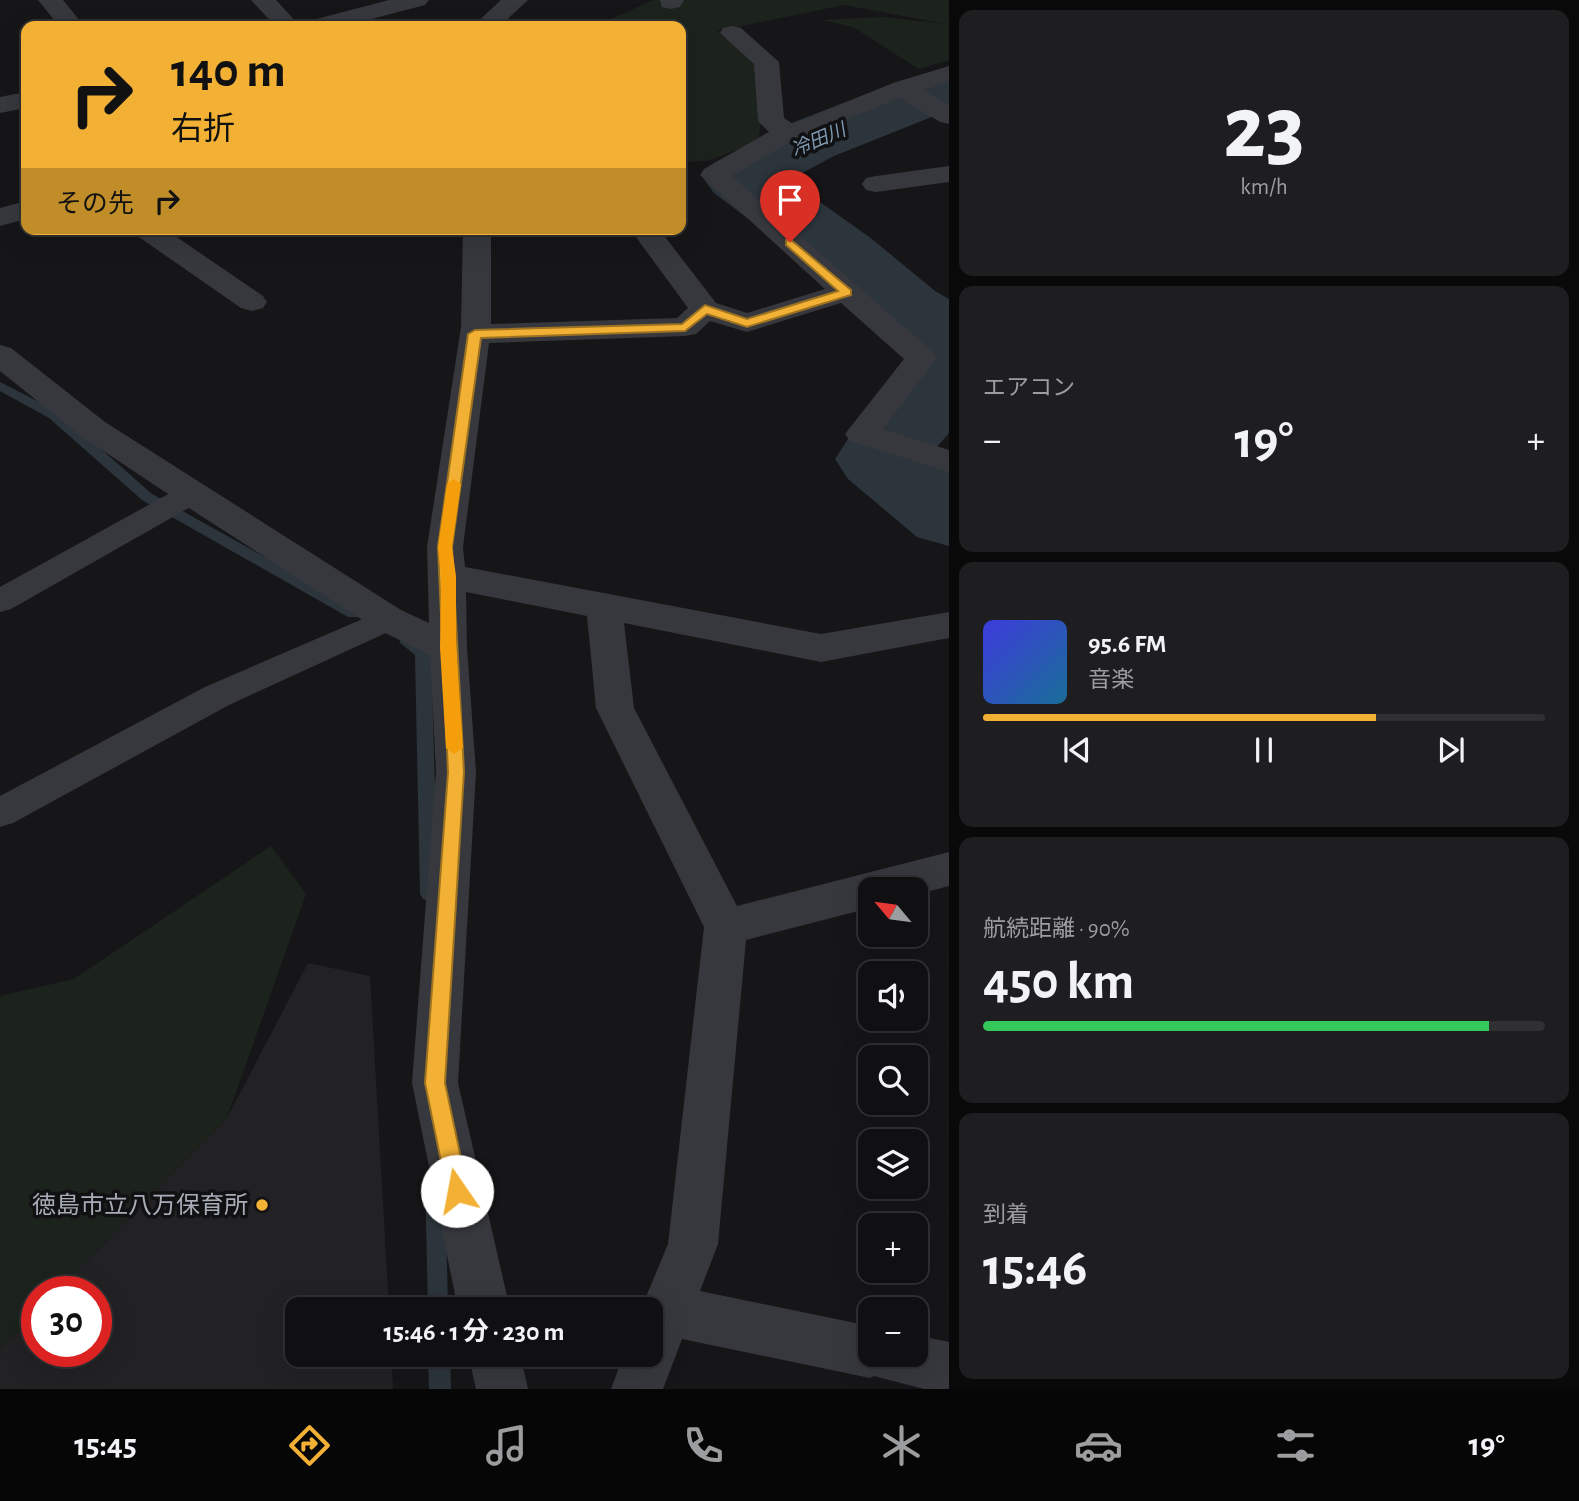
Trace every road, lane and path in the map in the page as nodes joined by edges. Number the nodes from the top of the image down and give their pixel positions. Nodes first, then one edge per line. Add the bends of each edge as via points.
1 (50, 0) edge
2 (263, 0) edge
3 (417, 0) edge
4 (516, 0) edge
5 (68, 21) edge
6 (283, 21) edge
7 (337, 21) edge
8 (491, 21) edge
9 (732, 33) dead end
10 (949, 74) edge
11 (902, 88) junction
12 (21, 101) edge
13 (0, 105) edge
14 (949, 116) edge
15 (788, 132) junction
16 (949, 173) edge
17 (876, 184) dead end
18 (21, 211) edge
19 (0, 217) edge
20 (155, 235) edge
21 (477, 235) edge
22 (649, 235) edge
23 (847, 292) junction
24 (252, 302) dead end
25 (705, 309) junction
26 (475, 334) junction
27 (0, 355) edge
28 (949, 461) edge
29 (191, 494) junction
30 (448, 576) junction
31 (0, 601) edge
32 (604, 606) junction
33 (388, 619) junction
34 (949, 625) edge
35 (448, 648) junction
36 (0, 813) edge
37 (949, 869) edge
38 (918, 877) edge
39 (858, 892) edge
40 (726, 927) junction
41 (481, 1297) edge
42 (663, 1320) edge
43 (663, 1338) edge
44 (858, 1351) edge
45 (928, 1364) edge
46 (497, 1367) edge
47 (645, 1367) edge
48 (949, 1368) edge
49 (502, 1389) edge
50 (637, 1389) edge

1 - 5 street
2 - 6 street
3 - 7 street
4 - 8 street
9 - 15 street via 766,62 771,121
10 - 11 street
11 - 14 street
11 - 15 street
12 - 13 street
15 - 23 street via 703,177
16 - 17 street
18 - 19 street
20 - 24 street
21 - 26 street
22 - 25 street
23 - 25 street via 747,323
23 - 28 street via 921,358 862,434
25 - 26 street via 685,327
26 - 30 street via 445,547
27 - 29 street via 93,429
29 - 31 lane
29 - 33 street
30 - 32 street
30 - 35 street
32 - 34 street via 821,648
32 - 40 street via 615,708
33 - 35 street
33 - 36 lane via 217,696
35 - 41 street via 456,772 435,1083
37 - 38 street
39 - 40 street
40 - 42 street via 693,1244
43 - 44 street
45 - 48 street
46 - 49 street
47 - 50 street

